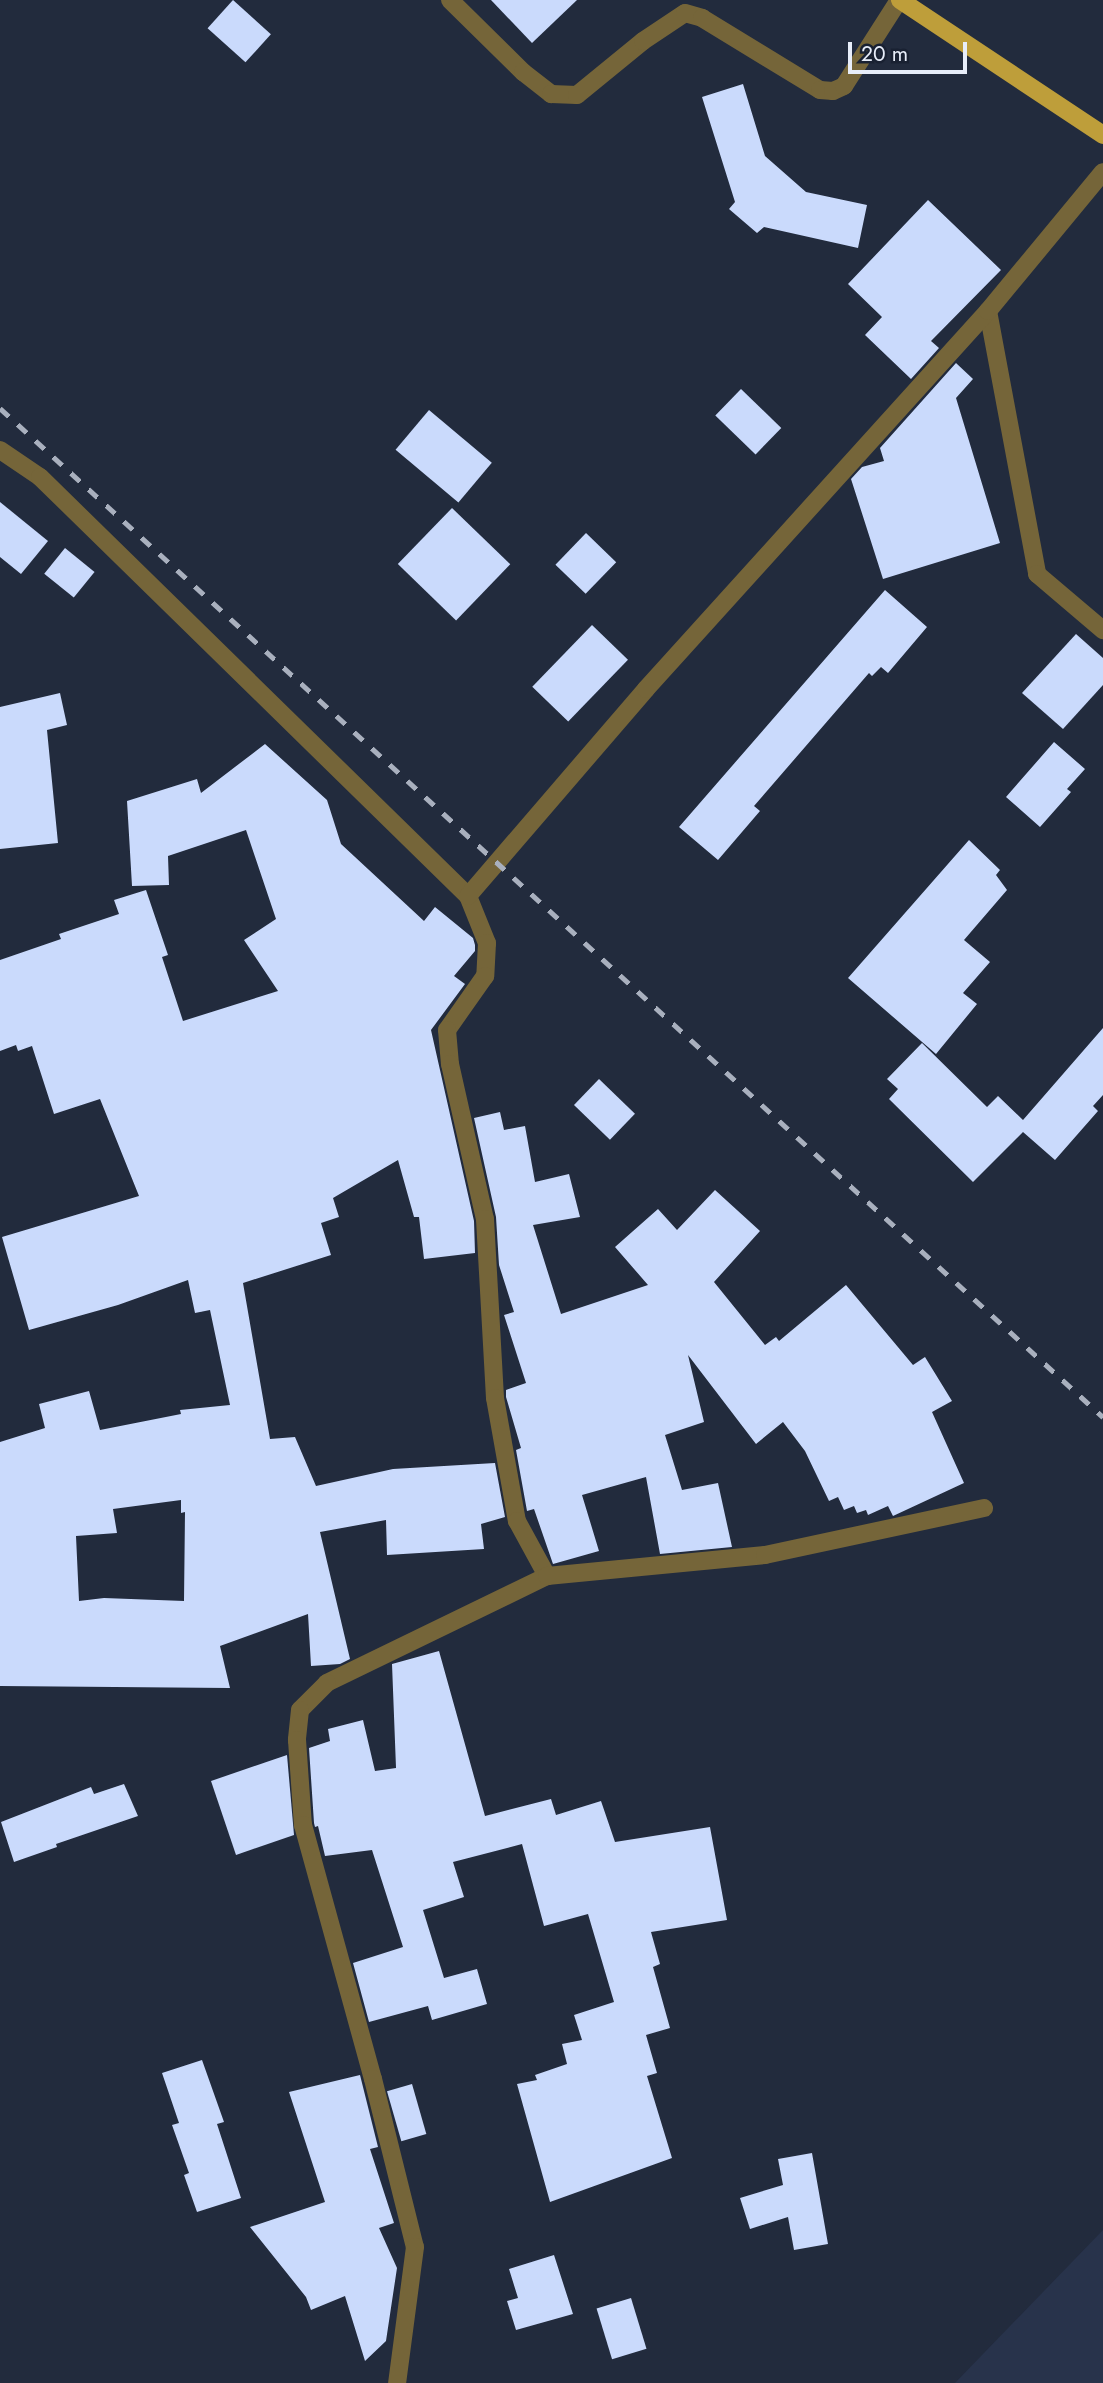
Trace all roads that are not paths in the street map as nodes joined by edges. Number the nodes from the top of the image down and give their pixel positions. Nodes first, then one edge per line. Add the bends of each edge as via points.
1 (450, 0) edge
2 (899, 0) edge
3 (1103, 135) edge
4 (1103, 172) edge
5 (988, 311) junction
6 (0, 450) edge
7 (1103, 630) edge
8 (468, 895) junction
9 (984, 1508) dead end
10 (547, 1576) junction
11 (397, 2383) edge

1 - 2 street via 551,94 577,95 685,13 702,18 820,90 833,91 844,86
2 - 3 main road
4 - 5 street
5 - 7 street via 1037,574
5 - 8 street via 646,689
6 - 8 street via 40,477
8 - 10 street via 487,943 485,976 447,1030 450,1064 485,1219 495,1398 517,1521
9 - 10 street via 765,1555
10 - 11 street via 327,1683 300,1710 297,1740 303,1825 415,2247

